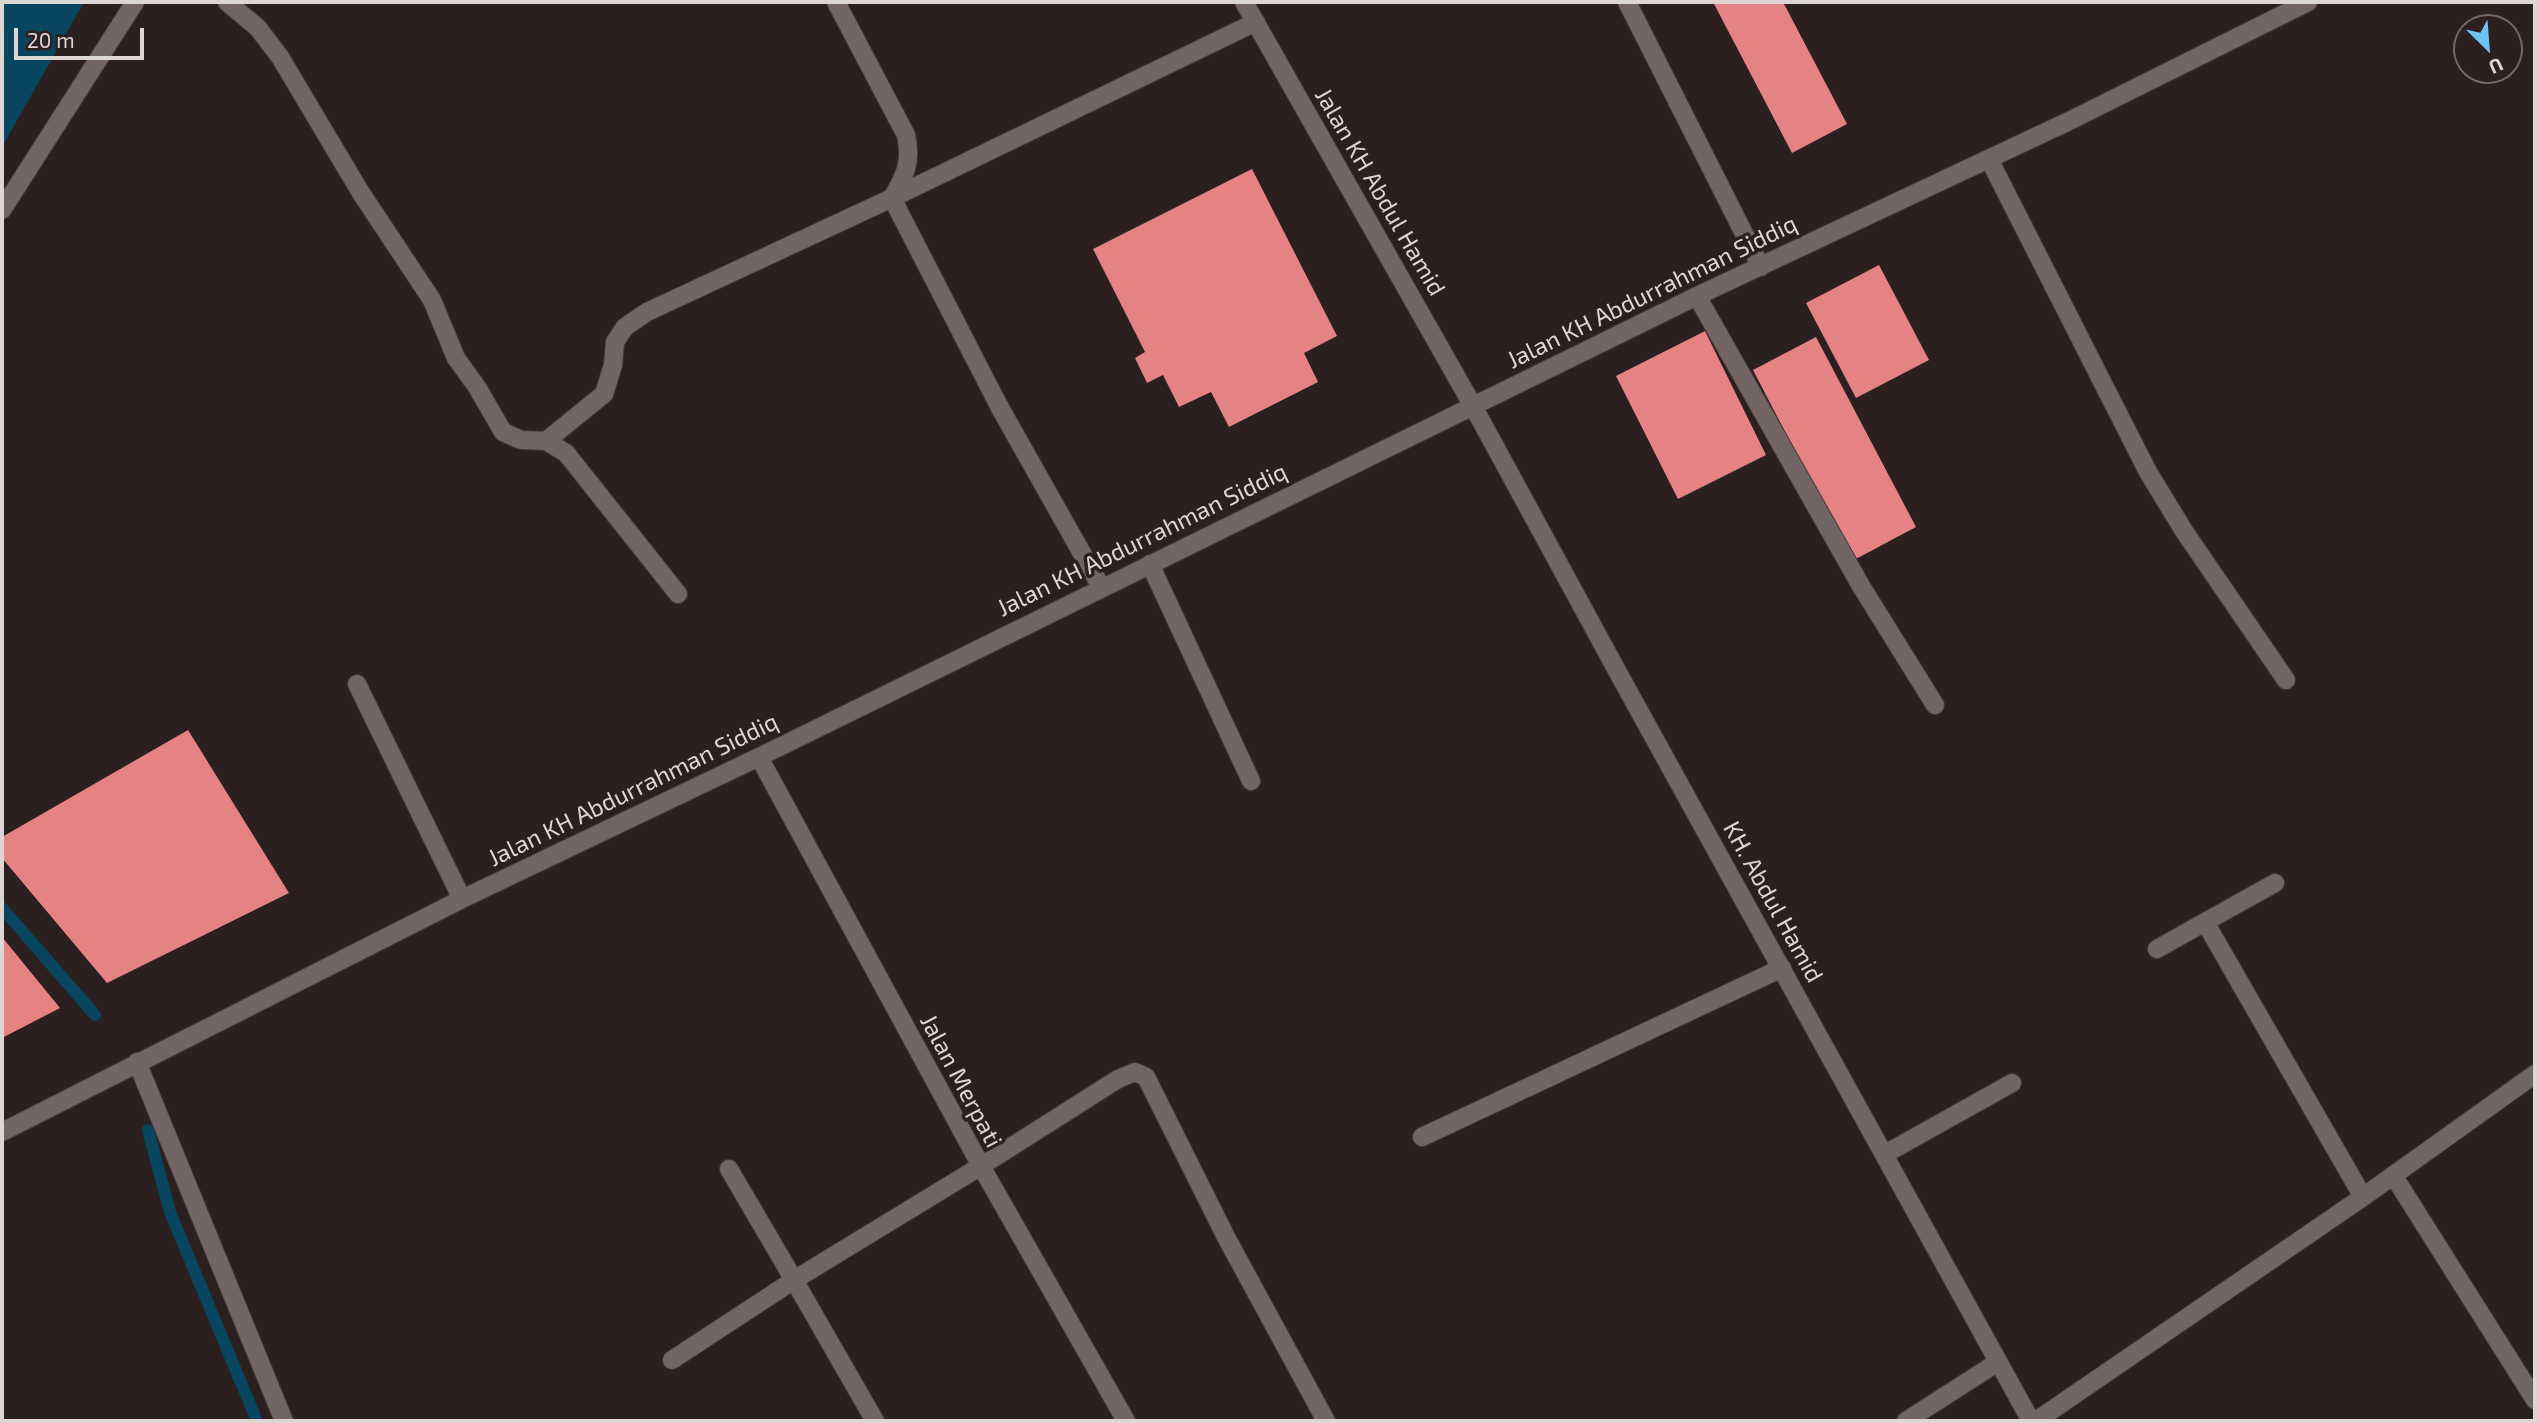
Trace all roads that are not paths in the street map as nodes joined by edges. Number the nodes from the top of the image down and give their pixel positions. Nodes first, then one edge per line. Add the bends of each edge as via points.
1 (135, 2) edge
2 (227, 2) edge
3 (836, 2) edge
4 (1244, 2) edge
5 (1627, 2) edge
6 (2308, 2) edge
7 (1256, 22) junction
8 (1989, 159) junction
9 (892, 198) junction
10 (2, 210) edge
11 (1761, 267) junction
12 (1697, 296) junction
13 (1473, 405) junction
14 (546, 440) junction
15 (1150, 564) junction
16 (1101, 587) junction
17 (678, 594) dead end
18 (2286, 680) dead end
19 (357, 684) dead end
20 (1935, 705) dead end
21 (759, 757) junction
22 (1251, 781) dead end
23 (2275, 883) dead end
24 (463, 899) junction
25 (2205, 922) junction
26 (2157, 949) dead end
27 (1782, 968) junction
28 (137, 1062) junction
29 (2535, 1074) edge
30 (2012, 1083) dead end
31 (2, 1132) edge
32 (1422, 1137) dead end
33 (1885, 1154) junction
34 (981, 1166) junction
35 (729, 1169) dead end
36 (2393, 1175) junction
37 (2363, 1197) junction
38 (794, 1280) junction
39 (672, 1360) dead end
40 (1998, 1362) junction
41 (2535, 1400) edge
42 (284, 1421) edge
43 (875, 1421) edge
44 (1126, 1421) edge
45 (1326, 1421) edge
46 (1906, 1421) edge
47 (2034, 1421) edge

1 - 10 street
2 - 14 street via 258,29 280,57 432,300 456,358 503,432 521,440
3 - 9 street via 906,135 909,169
4 - 7 street, Jalan KH Abdul Hamid
5 - 11 street
6 - 8 street, Jalan KH Abdurrahman Siddiq
7 - 9 street
7 - 13 street, Jalan KH Abdul Hamid
8 - 11 street, Jalan KH Abdurrahman Siddiq
8 - 18 street via 2148,471
9 - 14 street via 647,312 625,327 615,342 604,394
9 - 16 street via 999,405
11 - 12 street, Jalan KH Abdurrahman Siddiq
12 - 13 street, Jalan KH Abdurrahman Siddiq
12 - 20 street via 1861,586
13 - 15 street, Jalan KH Abdurrahman Siddiq
13 - 27 street, KH. Abdul Hamid
14 - 17 street via 566,453
15 - 16 street, Jalan KH Abdurrahman Siddiq
15 - 22 street
16 - 21 street, Jalan KH Abdurrahman Siddiq
19 - 24 street
21 - 24 street, Jalan KH Abdurrahman Siddiq
21 - 34 street, Jalan Merpati
23 - 25 street
24 - 28 street, Jalan KH Abdurrahman Siddiq
25 - 26 street
25 - 37 street
27 - 32 street
27 - 33 street, KH. Abdul Hamid
28 - 31 street, Jalan KH Abdurrahman Siddiq
28 - 42 street
29 - 36 street
30 - 33 street
33 - 40 street, KH. Abdul Hamid
34 - 38 street, Jalan Merpati
34 - 44 street
34 - 45 street via 1123,1075 1141,1073
35 - 38 street
36 - 37 street
36 - 41 street
37 - 47 street
38 - 39 street, Jalan Merpati
38 - 43 street
40 - 46 street
40 - 47 street, KH. Abdul Hamid

